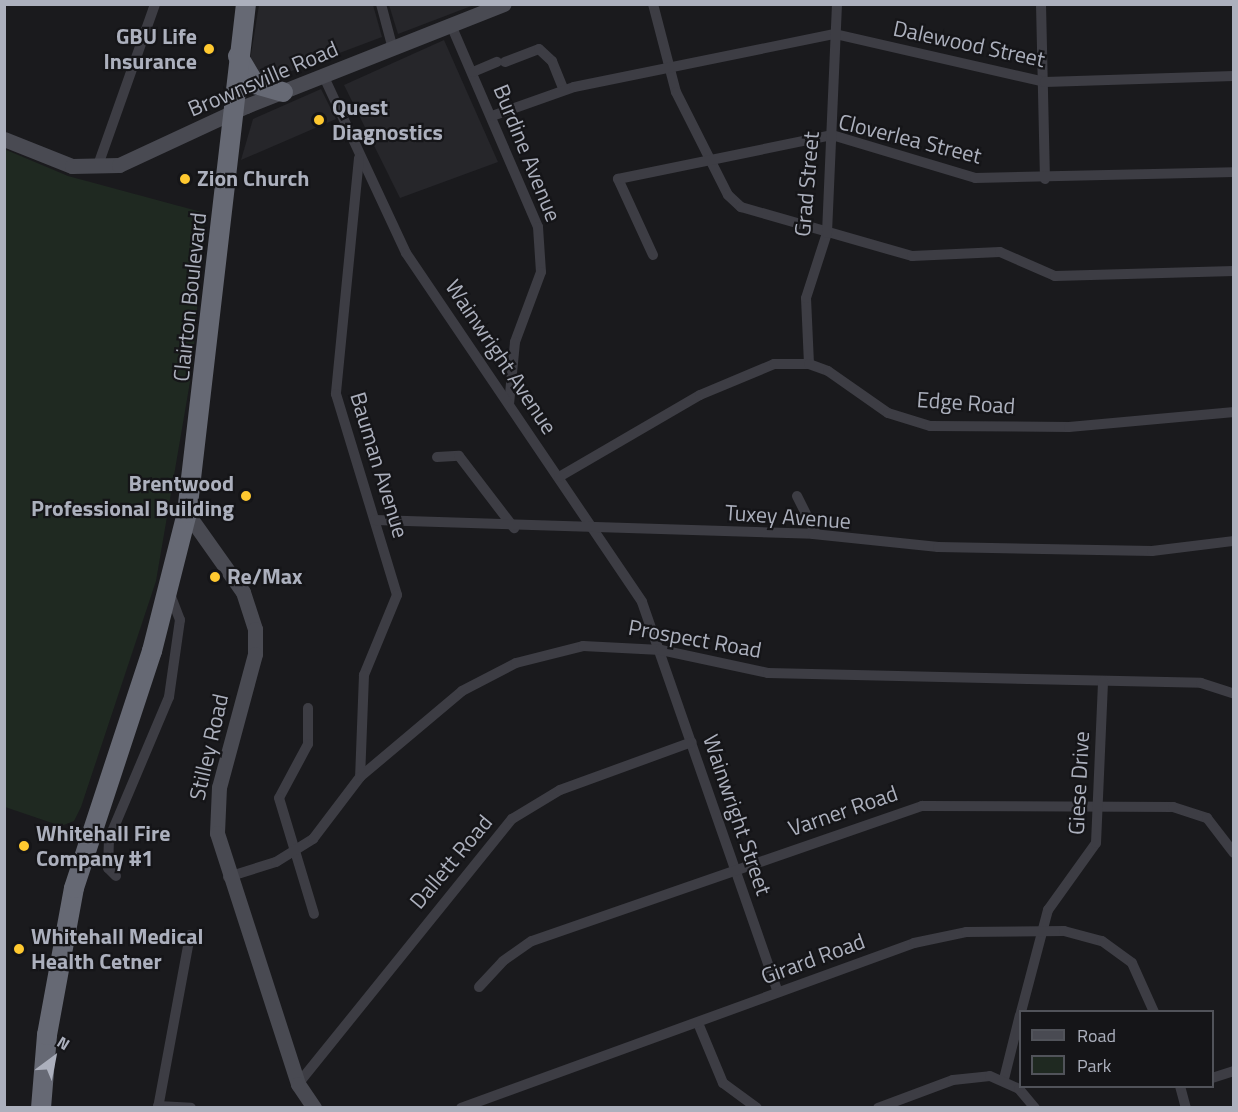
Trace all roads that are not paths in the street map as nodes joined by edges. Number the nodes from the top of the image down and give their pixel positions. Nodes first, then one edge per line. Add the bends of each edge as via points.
1 (155, 4) edge
2 (246, 4) edge
3 (381, 4) edge
4 (503, 4) edge
5 (653, 4) edge
6 (837, 4) edge
7 (1041, 4) edge
8 (451, 25) junction
9 (835, 34) junction
10 (393, 49) junction
11 (238, 56) junction
12 (667, 68) junction
13 (473, 72) junction
14 (1233, 76) edge
15 (324, 77) junction
16 (1045, 82) junction
17 (564, 90) junction
18 (283, 92) junction
19 (232, 112) junction
20 (492, 116) junction
21 (832, 135) junction
22 (4, 139) edge
23 (360, 157) junction
24 (711, 159) junction
25 (97, 168) junction
26 (1233, 172) edge
27 (1044, 179) junction
28 (827, 233) junction
29 (653, 255) dead end
30 (1233, 272) edge
31 (809, 364) junction
32 (509, 404) junction
33 (1233, 412) edge
34 (437, 457) dead end
35 (559, 477) junction
36 (797, 496) dead end
37 (187, 513) junction
38 (375, 520) junction
39 (514, 528) junction
40 (597, 530) junction
41 (816, 534) junction
42 (1233, 541) edge
43 (169, 592) junction
44 (661, 650) junction
45 (1103, 681) junction
46 (1233, 694) edge
47 (308, 708) dead end
48 (692, 742) junction
49 (360, 777) junction
50 (1101, 805) junction
51 (1233, 853) edge
52 (293, 854) junction
53 (735, 870) junction
54 (116, 876) dead end
55 (228, 877) junction
56 (314, 914) dead end
57 (1042, 930) junction
58 (190, 935) dead end
59 (479, 987) dead end
60 (778, 992) junction
61 (1022, 1010) edge
62 (1154, 1010) edge
63 (1019, 1021) edge
64 (698, 1023) junction
65 (1233, 1071) edge
66 (1214, 1077) edge
67 (1004, 1079) junction
68 (298, 1084) junction
69 (1183, 1088) edge
70 (309, 1106) edge
71 (41, 1107) edge
72 (158, 1107) edge
73 (191, 1107) edge
74 (461, 1107) edge
75 (757, 1107) edge
76 (878, 1107) edge
77 (1035, 1107) edge
78 (1186, 1107) edge

1 - 25 street
2 - 11 highway, Clairton Boulevard
3 - 10 street
4 - 8 street, Brownsville Road
5 - 12 street
6 - 9 street, Grad Street
7 - 16 street
8 - 10 street, Brownsville Road
8 - 13 street, Burdine Avenue
9 - 12 street, Dalewood Street
9 - 16 street, Dalewood Street
9 - 21 street, Grad Street
10 - 15 street, Brownsville Road
11 - 18 highway via 255,84
11 - 19 highway, Clairton Boulevard
12 - 17 street, Dalewood Street
12 - 24 street
13 - 17 street via 539,49 552,61
13 - 20 street, Burdine Avenue
14 - 16 street, Dalewood Street
15 - 18 street, Brownsville Road
15 - 23 street, Wainwright Avenue
16 - 27 street
17 - 20 street, Dalewood Street
18 - 19 street, Brownsville Road
19 - 25 street, Brownsville Road via 134,161
19 - 37 highway, Clairton Boulevard
20 - 32 street, Burdine Avenue via 532,209 541,249 535,294 515,342
21 - 24 street, Cloverlea Street
21 - 27 street, Cloverlea Street via 975,178
21 - 28 street, Grad Street
22 - 25 street, Brownsville Road via 57,161
23 - 32 street, Wainwright Avenue via 406,253
23 - 38 street, Bauman Avenue via 335,381
24 - 28 street via 729,195 741,207
24 - 29 street, Cloverlea Street via 618,179
26 - 27 street, Cloverlea Street
28 - 30 street via 912,256 1000,252 1055,276
28 - 31 street, Grad Street via 806,298
31 - 33 street, Edge Road via 846,381 888,413 930,426 1069,427
31 - 35 street, Edge Road via 752,369
32 - 35 street, Wainwright Avenue
34 - 39 street via 459,456
35 - 40 street, Wainwright Avenue
36 - 41 street
37 - 43 highway, Clairton Boulevard
37 - 55 street, Stilley Road via 243,592 255,629 255,654 218,797 217,833
38 - 39 street, Tuxey Avenue
38 - 49 street, Bauman Avenue via 397,595 363,675
39 - 40 street, Tuxey Avenue
40 - 41 street, Tuxey Avenue
40 - 44 street, Wainwright Avenue via 642,602
41 - 42 street, Tuxey Avenue via 893,546 1128,551
43 - 54 street via 180,620 169,697 109,839 108,868
43 - 71 highway, Clairton Boulevard via 74,888 56,975
44 - 45 street, Prospect Road via 768,673
44 - 48 street, Wainwright Street
44 - 49 street, Prospect Road via 583,646 516,663 427,715
45 - 46 street, Prospect Road via 1201,683
45 - 50 street, Giese Drive
47 - 52 street via 308,744 279,798
48 - 53 street, Wainwright Street
48 - 68 street, Dallett Road via 560,790 512,819
49 - 52 street, Prospect Road via 333,818
50 - 51 street, Varner Road via 1190,811 1218,829
50 - 53 street, Varner Road via 922,806
50 - 57 street, Giese Drive via 1096,843 1057,895
52 - 55 street, Prospect Road
52 - 56 street
53 - 59 street, Varner Road via 532,941 503,961
53 - 60 street, Wainwright Street
55 - 68 street, Stilley Road
57 - 60 street, Girard Road via 941,936
57 - 61 street, Giese Drive
57 - 62 street, Girard Road via 1085,934 1117,950 1142,980
58 - 72 street
60 - 64 street, Girard Road
63 - 67 street, Giese Drive
64 - 74 street, Girard Road
64 - 75 street via 723,1083
65 - 66 street
67 - 76 street via 954,1080
67 - 77 street
68 - 70 street, Stilley Road
69 - 78 street
72 - 73 street

